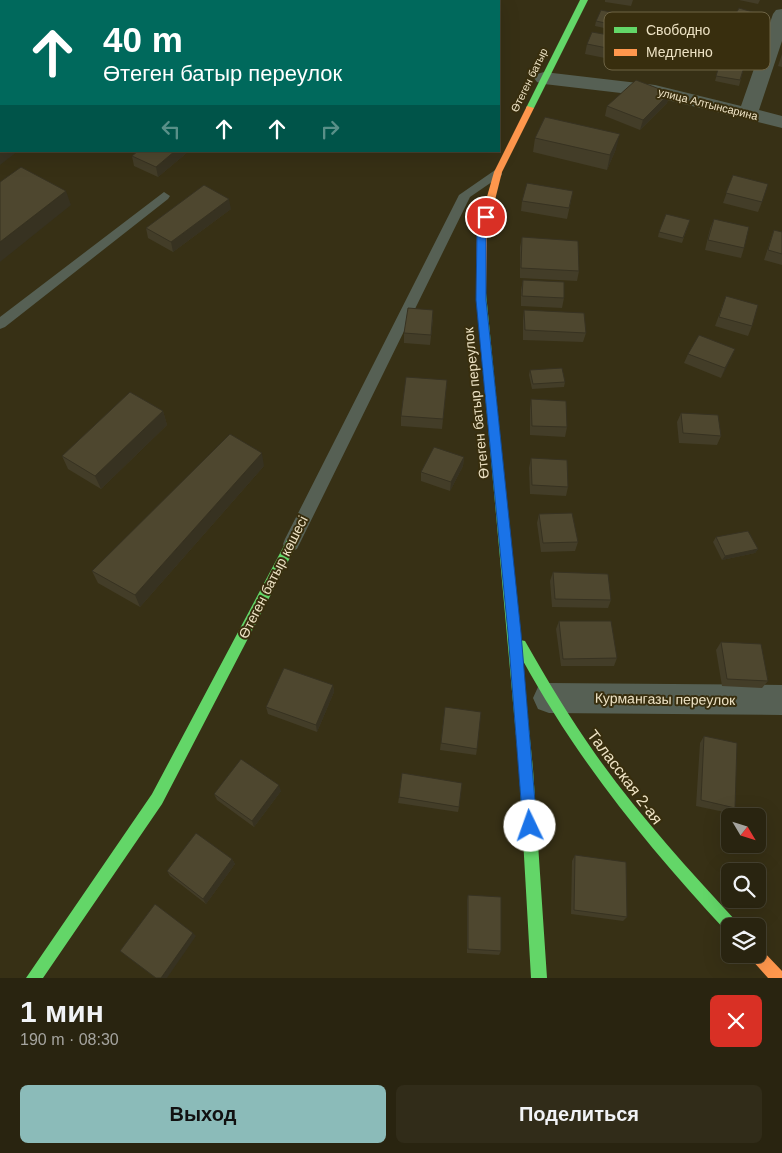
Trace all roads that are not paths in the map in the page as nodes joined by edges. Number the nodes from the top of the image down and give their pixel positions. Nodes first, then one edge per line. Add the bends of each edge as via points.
1 (584, 0) edge
2 (782, 14) edge
3 (770, 49) edge
4 (763, 70) edge
5 (544, 78) junction
6 (748, 113) junction
7 (782, 122) edge
8 (498, 172) junction
9 (164, 196) dead end
10 (0, 324) edge
11 (291, 544) joint
12 (514, 633) junction
13 (549, 698) junction
14 (782, 700) edge
15 (724, 918) edge
16 (764, 963) edge
17 (34, 978) edge
18 (538, 978) edge
19 (778, 978) edge

1 - 5 street, Өтеген батыр
2 - 3 street
4 - 6 street
5 - 6 street, улица Алтынсарина via 655,91
5 - 8 street, Өтеген батыр
6 - 7 street, улица Алтынсарина
8 - 11 lane, Өтеген батыр көшесі via 465,196
8 - 12 street, Өтеген батыр переулок via 482,232 481,300
9 - 10 lane
11 - 17 street, Өтеген батыр көшесі via 157,799
12 - 13 street, Таласская 2-ая
12 - 18 street, Өтеген батыр переулок
13 - 14 street, Курмангазы переулок
13 - 15 street, Таласская 2-ая via 641,828
16 - 19 street

